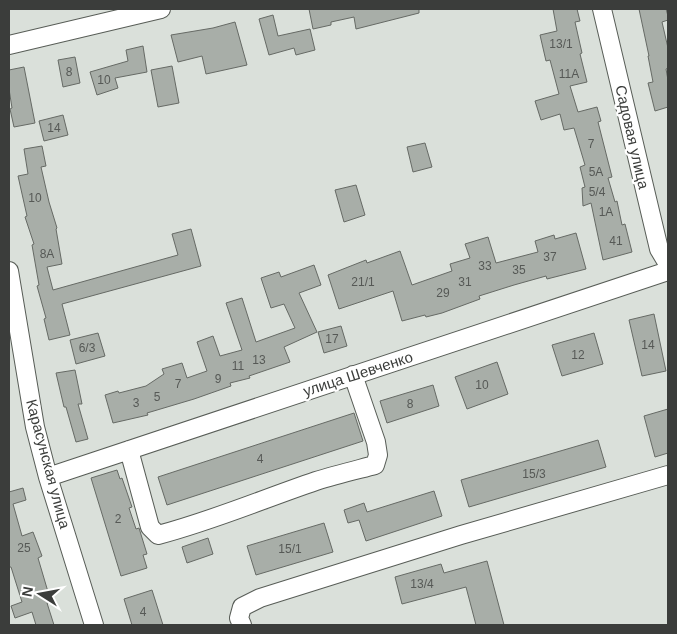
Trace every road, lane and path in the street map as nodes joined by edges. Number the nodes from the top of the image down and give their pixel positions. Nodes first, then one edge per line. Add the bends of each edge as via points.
1 (161, 9) edge
2 (602, 9) edge
3 (9, 45) edge
4 (668, 264) edge
5 (9, 271) edge
6 (668, 272) edge
7 (352, 375) junction
8 (130, 450) junction
9 (668, 475) edge
10 (48, 477) junction
11 (94, 625) edge
12 (242, 625) edge

1 - 3 street
2 - 4 street, Садовая улица via 659,248
5 - 10 street, Карасунская улица via 35,427
6 - 7 street, улица Шевченко
7 - 8 street, улица Шевченко
7 - 8 street via 376,442 378,455 375,464 158,535 150,527
8 - 10 street, улица Шевченко
9 - 12 street via 260,598 242,607
10 - 11 street, Карасунская улица

